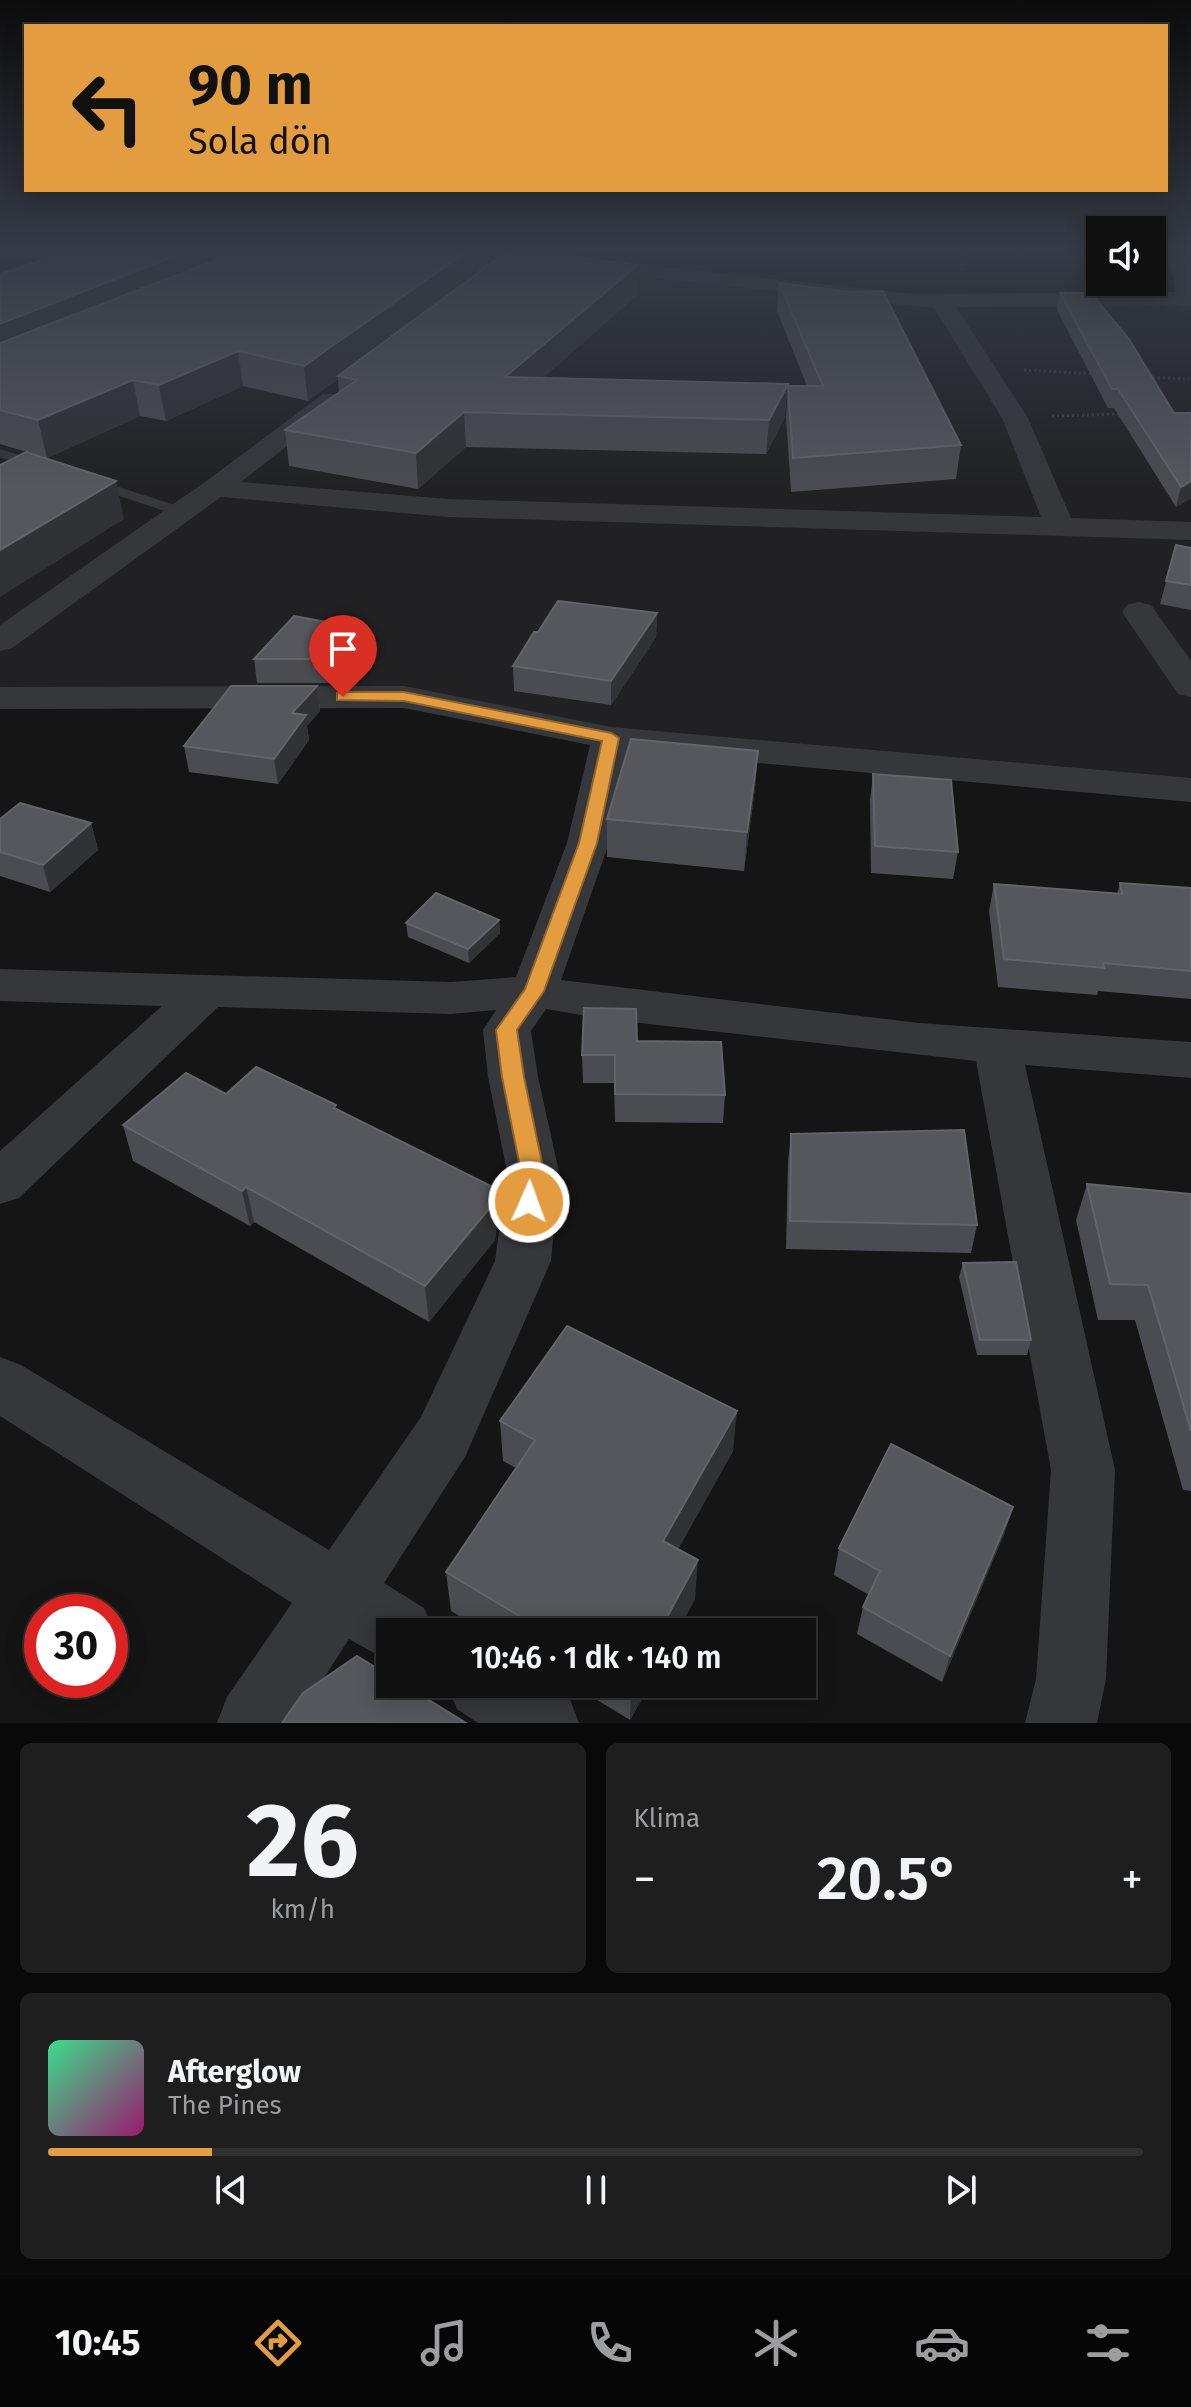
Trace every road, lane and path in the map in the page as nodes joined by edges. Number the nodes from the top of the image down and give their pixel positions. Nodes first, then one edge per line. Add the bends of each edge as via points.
1 (960, 330) edge
2 (984, 368) junction
3 (1095, 374) edge
4 (1143, 377) edge
5 (1191, 379) edge
6 (355, 382) edge
7 (1128, 414) edge
8 (1015, 418) junction
9 (0, 453) edge
10 (45, 468) edge
11 (76, 477) edge
12 (215, 488) junction
13 (182, 512) junction
14 (1060, 527) junction
15 (1191, 531) edge
16 (1139, 612) dead end
17 (0, 641) edge
18 (1191, 686) edge
19 (0, 698) edge
20 (611, 738) junction
21 (1191, 790) edge
22 (0, 985) edge
23 (207, 991) junction
24 (534, 991) junction
25 (997, 1046) junction
26 (1191, 1060) edge
27 (0, 1183) edge
28 (0, 1384) edge
29 (339, 1593) junction
30 (378, 1618) edge
31 (504, 1698) edge
32 (253, 1723) edge
33 (543, 1723) edge
34 (1061, 1723) edge

1 - 2 street
2 - 3 path
2 - 8 street
4 - 5 path
6 - 12 street
7 - 8 path
8 - 14 street
9 - 10 lane
11 - 13 lane
12 - 13 street
12 - 14 street via 448,508
13 - 17 street
14 - 15 street
16 - 18 street
19 - 20 street via 404,697
20 - 21 street
20 - 24 street via 588,843
22 - 23 street
23 - 24 street via 451,998
23 - 27 street
24 - 25 street
24 - 29 street via 507,1030 533,1172 523,1261 443,1437
25 - 26 street
25 - 34 street via 1083,1470 1071,1679
28 - 29 street
29 - 30 street
29 - 32 street
31 - 33 street

